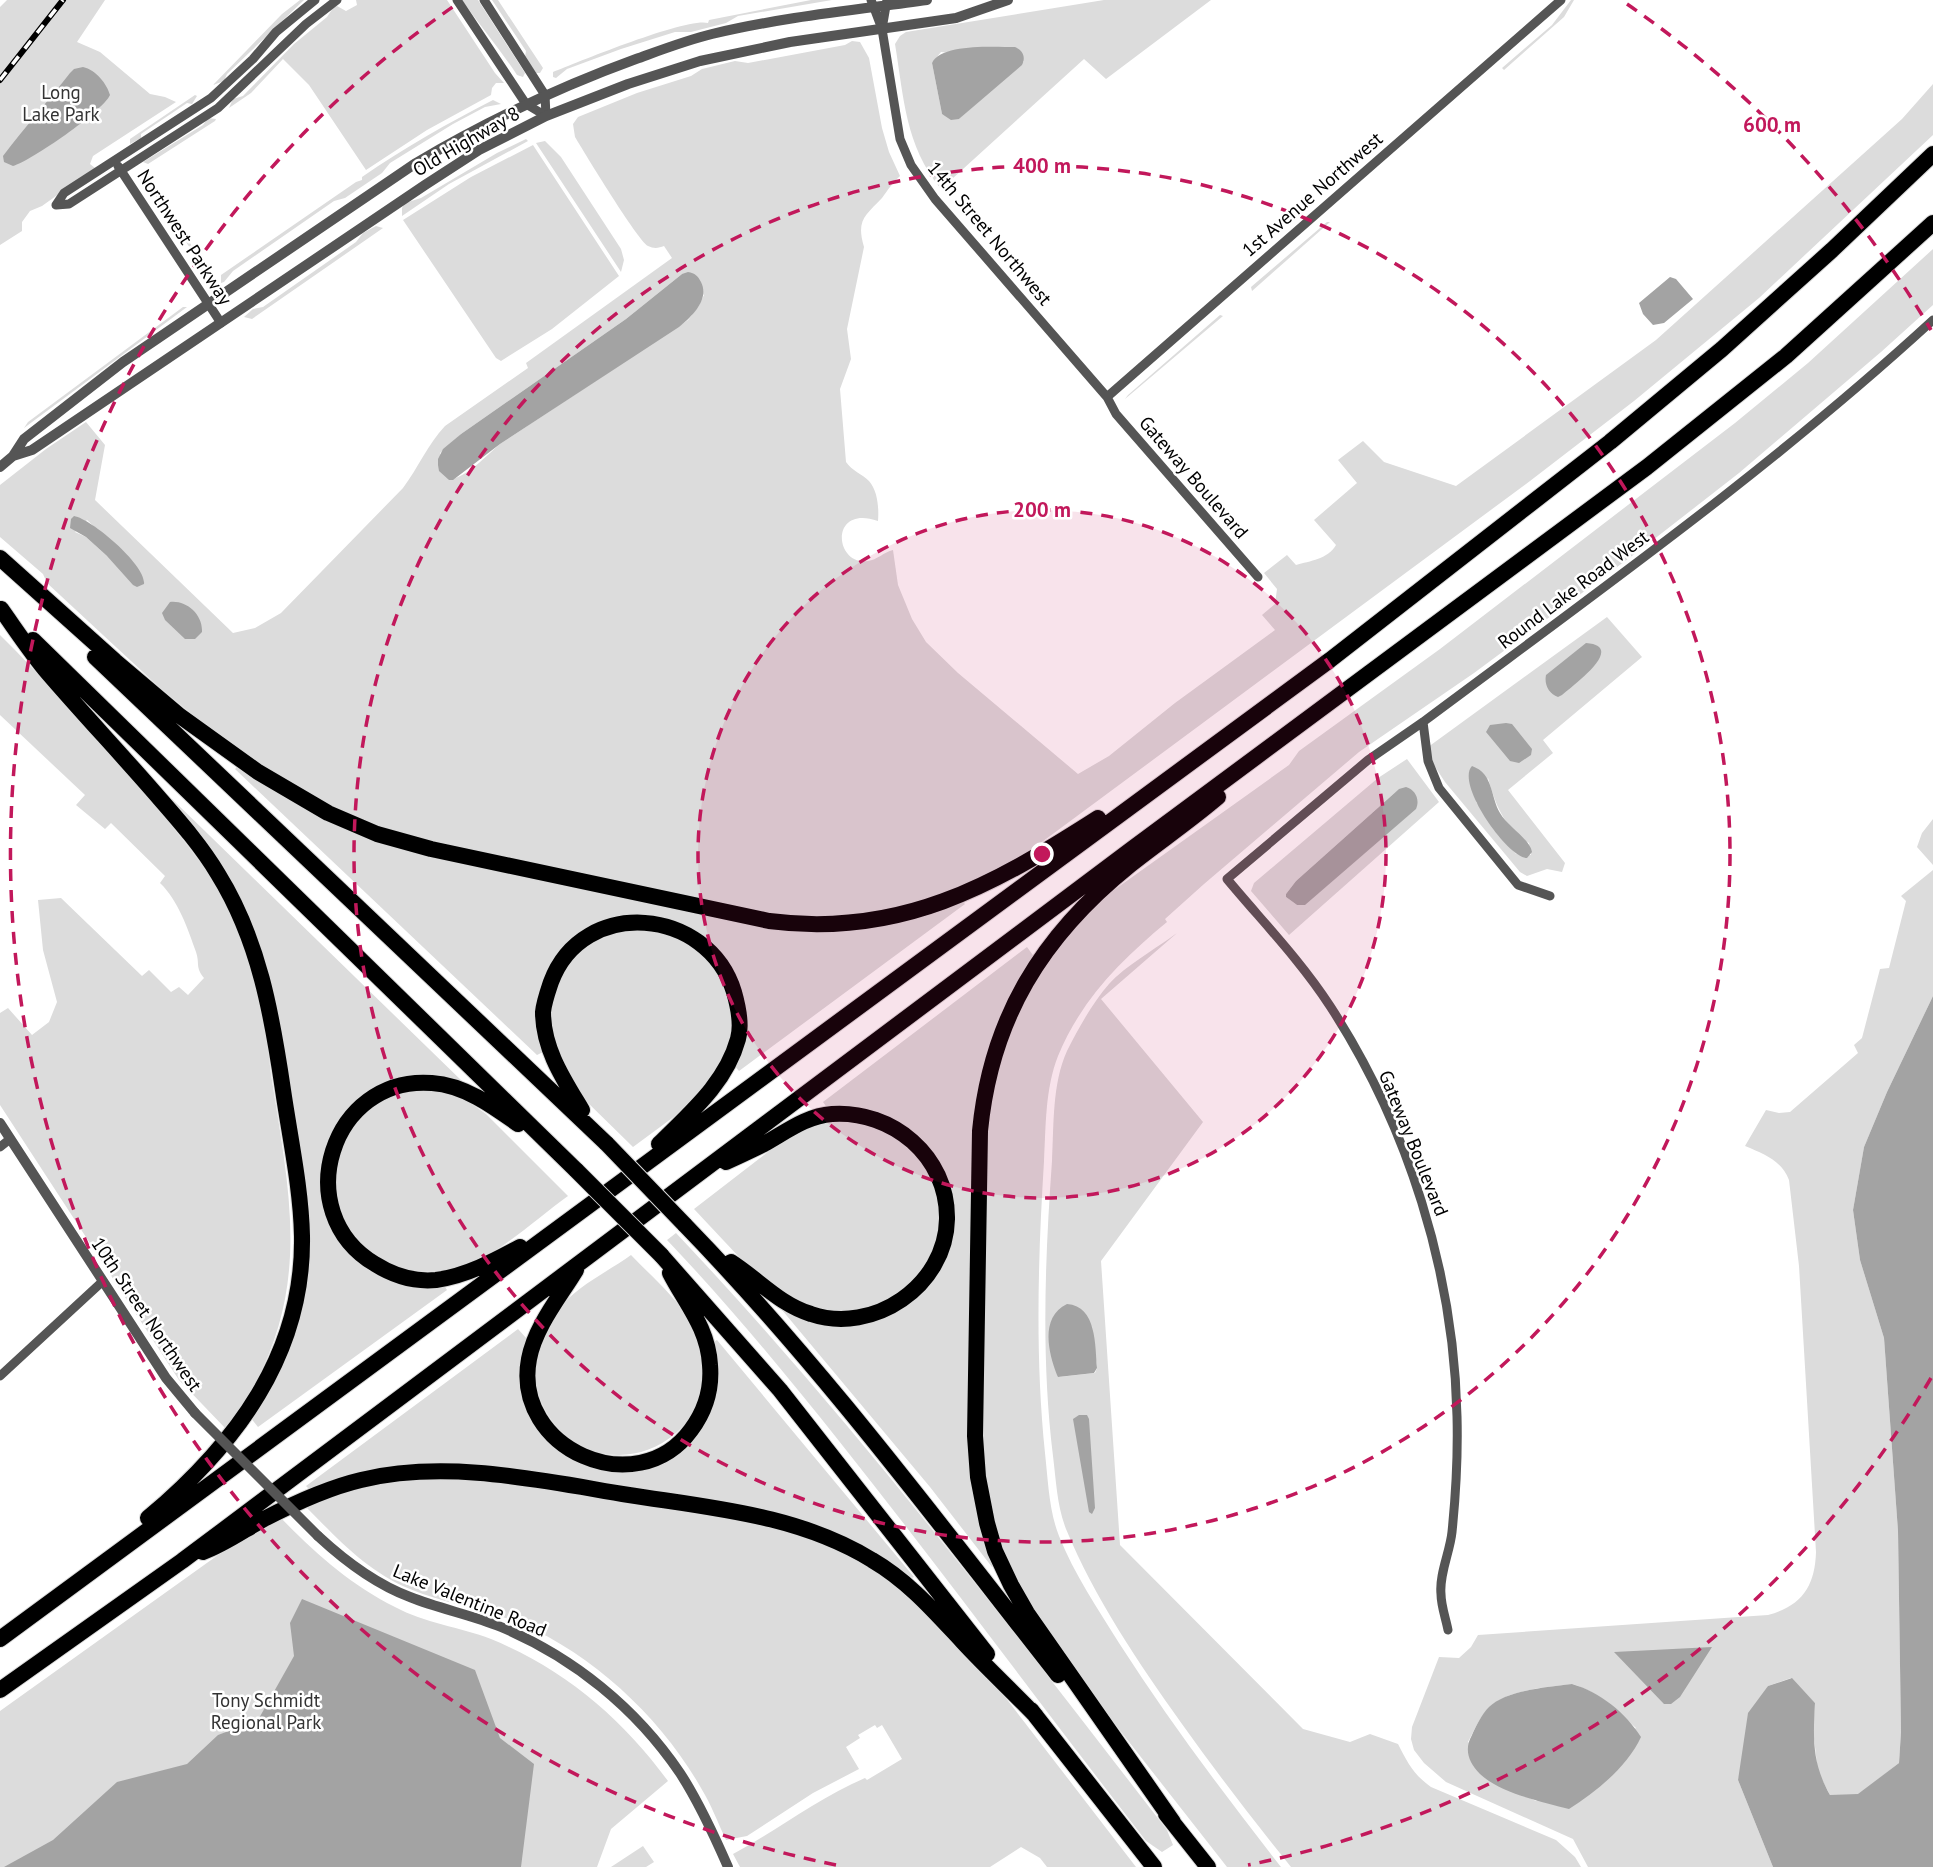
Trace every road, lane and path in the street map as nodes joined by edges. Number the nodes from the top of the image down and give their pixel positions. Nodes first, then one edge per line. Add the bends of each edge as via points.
1 (315, 0) edge
2 (337, 0) edge
3 (457, 0) edge
4 (484, 0) edge
5 (927, 0) edge
6 (987, 0) edge
7 (1549, 0) edge
8 (1561, 0) edge
9 (1004, 1) edge
10 (887, 3) edge
11 (872, 4) edge
12 (1540, 19) junction
13 (882, 29) junction
14 (545, 95) junction
15 (526, 104) junction
16 (546, 116) junction
17 (1933, 154) edge
18 (114, 161) junction
19 (121, 170) junction
20 (1933, 223) edge
21 (1933, 229) edge
22 (1895, 259) junction
23 (208, 302) junction
24 (1933, 320) edge
25 (221, 323) junction
26 (1107, 397) junction
27 (13, 456) junction
28 (0, 467) edge
29 (0, 558) edge
30 (0, 565) edge
31 (1258, 578) dead end
32 (1, 608) edge
33 (1336, 697) junction
34 (1423, 722) junction
35 (1245, 723) junction
36 (1227, 878) joint
37 (1550, 896) dead end
38 (0, 1123) edge
39 (592, 1127) junction
40 (10, 1139) junction
41 (550, 1144) junction
42 (0, 1147) edge
43 (692, 1178) junction
44 (622, 1182) junction
45 (586, 1208) junction
46 (706, 1246) junction
47 (662, 1255) junction
48 (583, 1261) junction
49 (103, 1281) junction
50 (0, 1376) edge
51 (318, 1536) joint
52 (182, 1560) junction
53 (36, 1611) junction
54 (1448, 1630) dead end
55 (0, 1639) edge
56 (0, 1690) edge
57 (1036, 1716) junction
58 (1173, 1822) junction
59 (728, 1867) edge
60 (1154, 1867) edge
61 (1208, 1867) edge

1 - 18 street, Northwest Parkway via 211,98
2 - 19 street, Northwest Parkway via 218,108
3 - 15 street
4 - 14 street
5 - 10 street, Old Highway 8
6 - 9 street, Old Highway 8
7 - 12 street, 1st Avenue Northwest
8 - 12 street, 1st Avenue Northwest
9 - 13 street, Old Highway 8 via 956,18
10 - 11 street, Old Highway 8
10 - 13 street, 14th Street Northwest
11 - 13 street, 14th Street Northwest
11 - 14 street, Old Highway 8 via 711,34
12 - 26 street, 1st Avenue Northwest
13 - 16 street, Old Highway 8 via 699,61
13 - 26 street, 14th Street Northwest via 900,139 916,174
14 - 15 street, Old Highway 8
14 - 16 street
15 - 16 street
15 - 23 street, Old Highway 8 via 416,163
16 - 25 street, Old Highway 8 via 479,150
17 - 35 highway via 1787,292 1657,403
18 - 19 street, Northwest Parkway
18 - 19 street, Northwest Parkway via 64,193 56,205 69,204
19 - 23 street, Northwest Parkway
20 - 22 highway
21 - 22 highway
22 - 33 highway via 1694,430
23 - 25 street, Northwest Parkway
23 - 27 street, Old Highway 8 via 52,415 24,439
24 - 34 street, Round Lake Road West via 1749,478
25 - 27 street, Old Highway 8 via 32,450
26 - 31 street, Gateway Boulevard via 1116,414
27 - 28 street, Old Highway 8
29 - 35 highway via 180,716 258,772 328,813 377,834 431,849 795,925 852,924 902,916 951,900 1068,837
30 - 39 highway
32 - 41 highway
32 - 53 highway via 46,671 194,839 238,911 273,1026 302,1234 300,1280 287,1331 267,1381 245,1418 173,1496
33 - 43 highway
33 - 58 highway via 1129,866 1066,928 1025,981 1008,1014 984,1095 975,1429 987,1523 1002,1567 1027,1613
34 - 36 street, Round Lake Road West via 1368,760
34 - 37 street via 1428,761 1439,788 1518,885
35 - 44 highway
36 - 54 street, Gateway Boulevard via 1296,960 1350,1040 1389,1116 1433,1240 1451,1332 1457,1415 1452,1525 1440,1593
38 - 40 street, 10th Street Northwest
39 - 44 highway via 550,1050 543,1011 547,992 566,955 591,936 629,923 666,925 699,941 719,960 737,1004 739,1037 713,1088
39 - 46 highway, bridge
40 - 42 street
40 - 49 street, 10th Street Northwest
41 - 45 highway via 464,1091 434,1083 404,1084 373,1097 338,1136 327,1175 331,1206 343,1234 364,1258 397,1275 426,1280 484,1265
41 - 47 highway, bridge
43 - 46 highway via 811,1119 855,1114 890,1125 916,1144 937,1174 946,1208 943,1241 930,1270 907,1297 865,1317 829,1318 802,1311 775,1297
43 - 48 highway
44 - 45 highway
45 - 53 highway
46 - 58 highway via 870,1435
47 - 48 highway via 702,1328 710,1388 702,1412 679,1443 649,1461 626,1465 589,1459 566,1447 540,1418 528,1382 535,1338
47 - 57 highway via 797,1411
48 - 52 highway
49 - 50 street
49 - 51 street, 10th Street Northwest, bridge via 166,1378 195,1413
51 - 59 street, Lake Valentine Road via 391,1589 516,1634 593,1681 668,1756 692,1793
52 - 56 highway
52 - 57 highway via 315,1495 361,1480 415,1472 528,1480 742,1513 825,1535 880,1565 921,1598
53 - 55 highway
57 - 60 highway
58 - 61 highway

